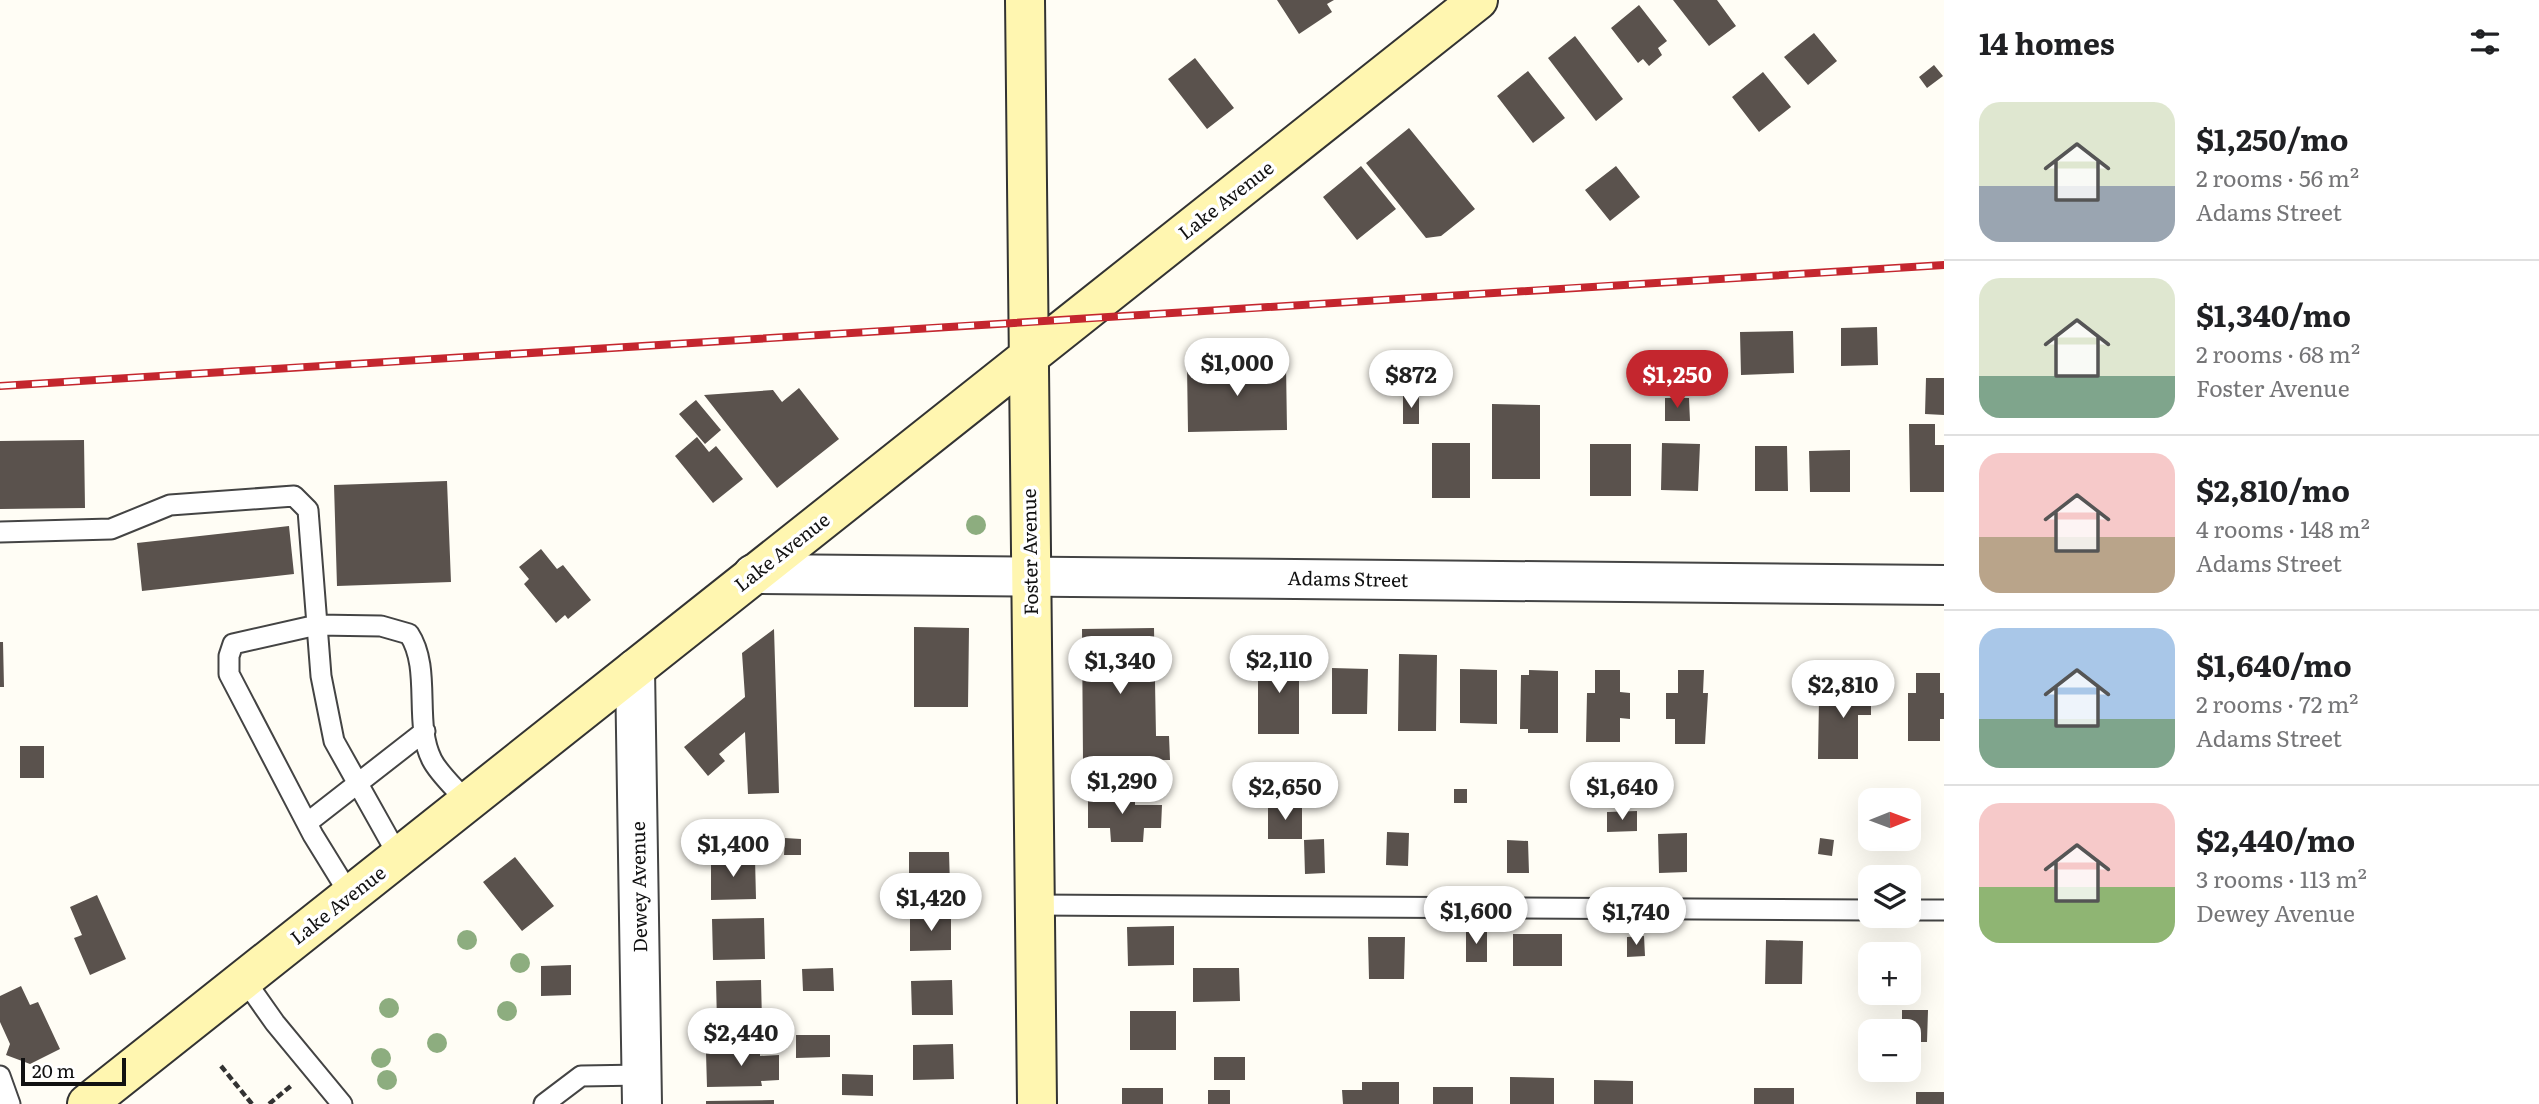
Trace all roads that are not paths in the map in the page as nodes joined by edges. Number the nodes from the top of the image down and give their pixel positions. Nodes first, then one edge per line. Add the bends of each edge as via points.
1 (1025, 0) edge
2 (1478, 0) edge
3 (1027, 358) junction
4 (0, 532) edge
5 (753, 574) junction
6 (1030, 576) junction
7 (1944, 585) edge
8 (317, 625) junction
9 (635, 669) junction
10 (425, 731) junction
11 (358, 785) junction
12 (467, 802) junction
13 (307, 823) junction
14 (399, 857) junction
15 (350, 895) junction
16 (1035, 905) junction
17 (1858, 910) edge
18 (1921, 910) edge
19 (1944, 910) edge
20 (244, 979) junction
21 (0, 1076) edge
22 (642, 1090) edge
23 (10, 1104) edge
24 (87, 1104) edge
25 (342, 1104) edge
26 (544, 1104) edge
27 (1037, 1104) edge

1 - 3 street, Foster Avenue
2 - 3 street, Lake Avenue
3 - 5 street, Lake Avenue
3 - 6 street, Foster Avenue
4 - 8 lane via 111,529 170,505 294,496 308,510
5 - 6 street, Adams Street
5 - 9 street, Lake Avenue
6 - 7 street, Adams Street
6 - 16 street, Foster Avenue
8 - 10 lane via 382,626 409,634 418,647
8 - 11 lane via 334,741
8 - 13 lane via 233,644 229,656 229,674
9 - 12 street, Lake Avenue
9 - 22 street, Dewey Avenue
10 - 11 lane
10 - 12 lane via 432,761
11 - 13 lane
11 - 14 lane
12 - 14 street, Lake Avenue
13 - 15 lane
14 - 15 street, Lake Avenue
15 - 20 street, Lake Avenue
16 - 17 lane
16 - 27 street, Foster Avenue
18 - 19 lane
20 - 24 street, Lake Avenue
20 - 25 lane
21 - 23 lane
22 - 26 lane via 581,1076

